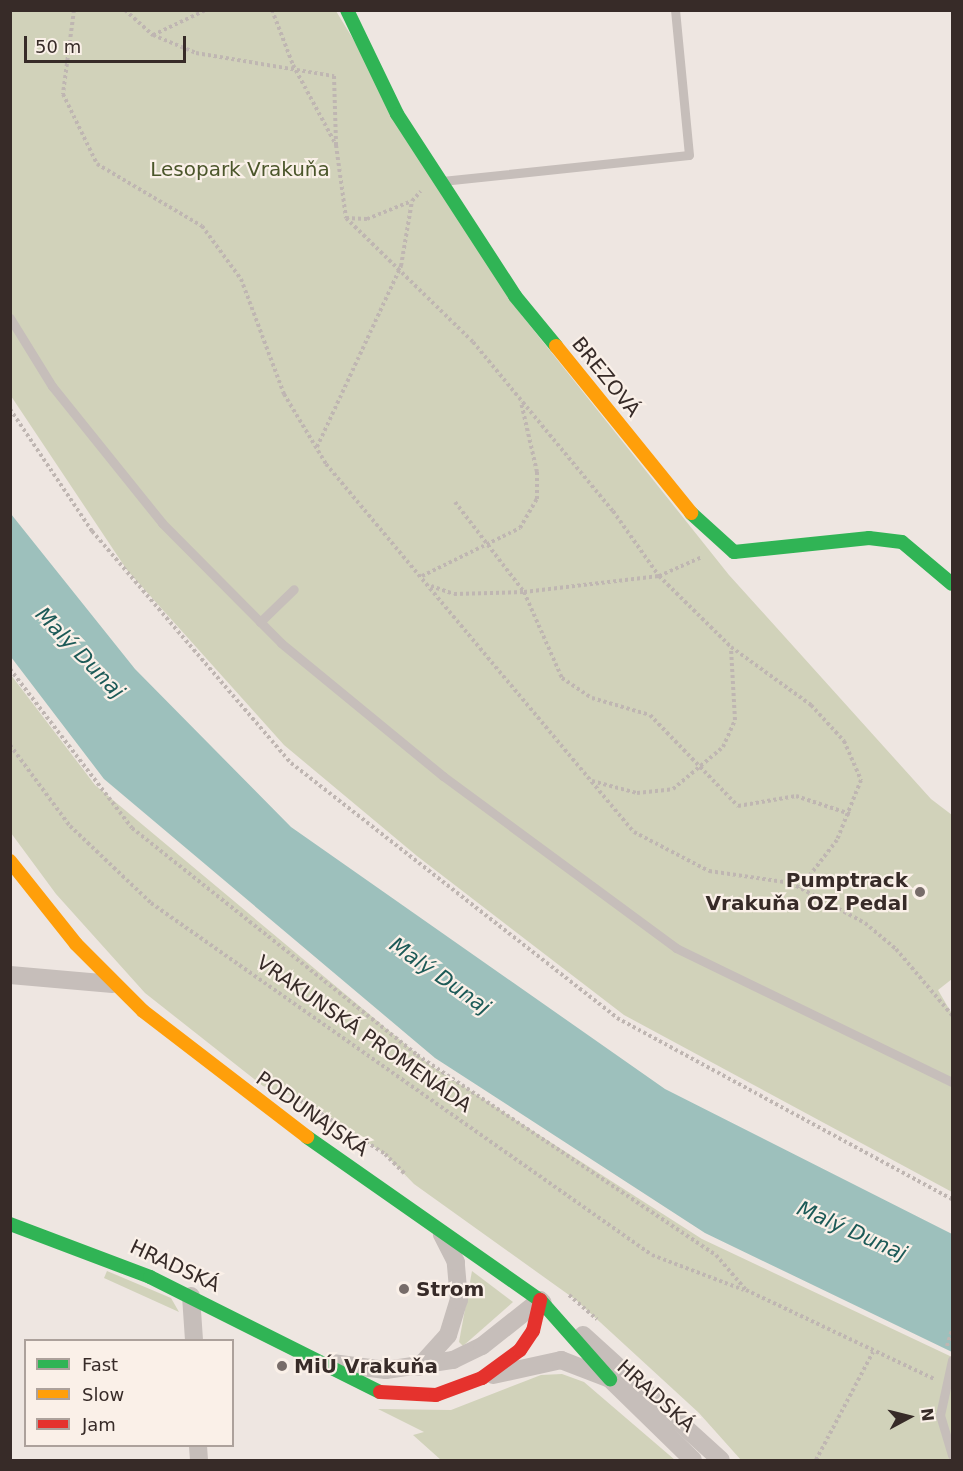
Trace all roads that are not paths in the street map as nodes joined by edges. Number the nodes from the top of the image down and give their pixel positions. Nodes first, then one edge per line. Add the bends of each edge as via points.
1 (347, 10) edge
2 (675, 10) edge
3 (438, 178) junction
4 (10, 318) edge
5 (952, 584) edge
6 (294, 589) dead end
7 (260, 622) junction
8 (10, 861) edge
9 (10, 975) edge
10 (113, 984) junction
11 (952, 1082) edge
12 (10, 1224) edge
13 (436, 1225) junction
14 (191, 1296) junction
15 (540, 1300) junction
16 (194, 1339) edge
17 (315, 1359) junction
18 (952, 1360) edge
19 (417, 1369) junction
20 (482, 1378) junction
21 (610, 1379) junction
22 (952, 1455) edge
23 (693, 1461) edge
24 (721, 1461) edge

1 - 3 street, BREZOVÁ via 396,114
2 - 3 lane via 689,155
3 - 5 street, BREZOVÁ via 515,297 708,534 734,552 869,538 902,543
4 - 7 lane via 52,386 162,523
6 - 7 lane
7 - 11 lane via 443,776 629,918 676,948
8 - 10 street, PODUNAJSKÁ
9 - 10 street
10 - 13 street, PODUNAJSKÁ via 213,1068
12 - 14 street, HRADSKÁ
13 - 15 street, PODUNAJSKÁ
13 - 19 street via 456,1262 459,1300 448,1335
14 - 16 street
14 - 17 street, HRADSKÁ
15 - 19 street, HRADSKÁ via 482,1346
15 - 20 street, HRADSKÁ via 532,1331 520,1350
15 - 21 street, PODUNAJSKÁ
15 - 24 street, HRADSKÁ via 633,1376
17 - 19 street, HRADSKÁ via 352,1367
17 - 20 street, HRADSKÁ via 393,1396 436,1395
18 - 22 lane via 940,1415
20 - 21 street, HRADSKÁ via 561,1360
21 - 23 street, HRADSKÁ

